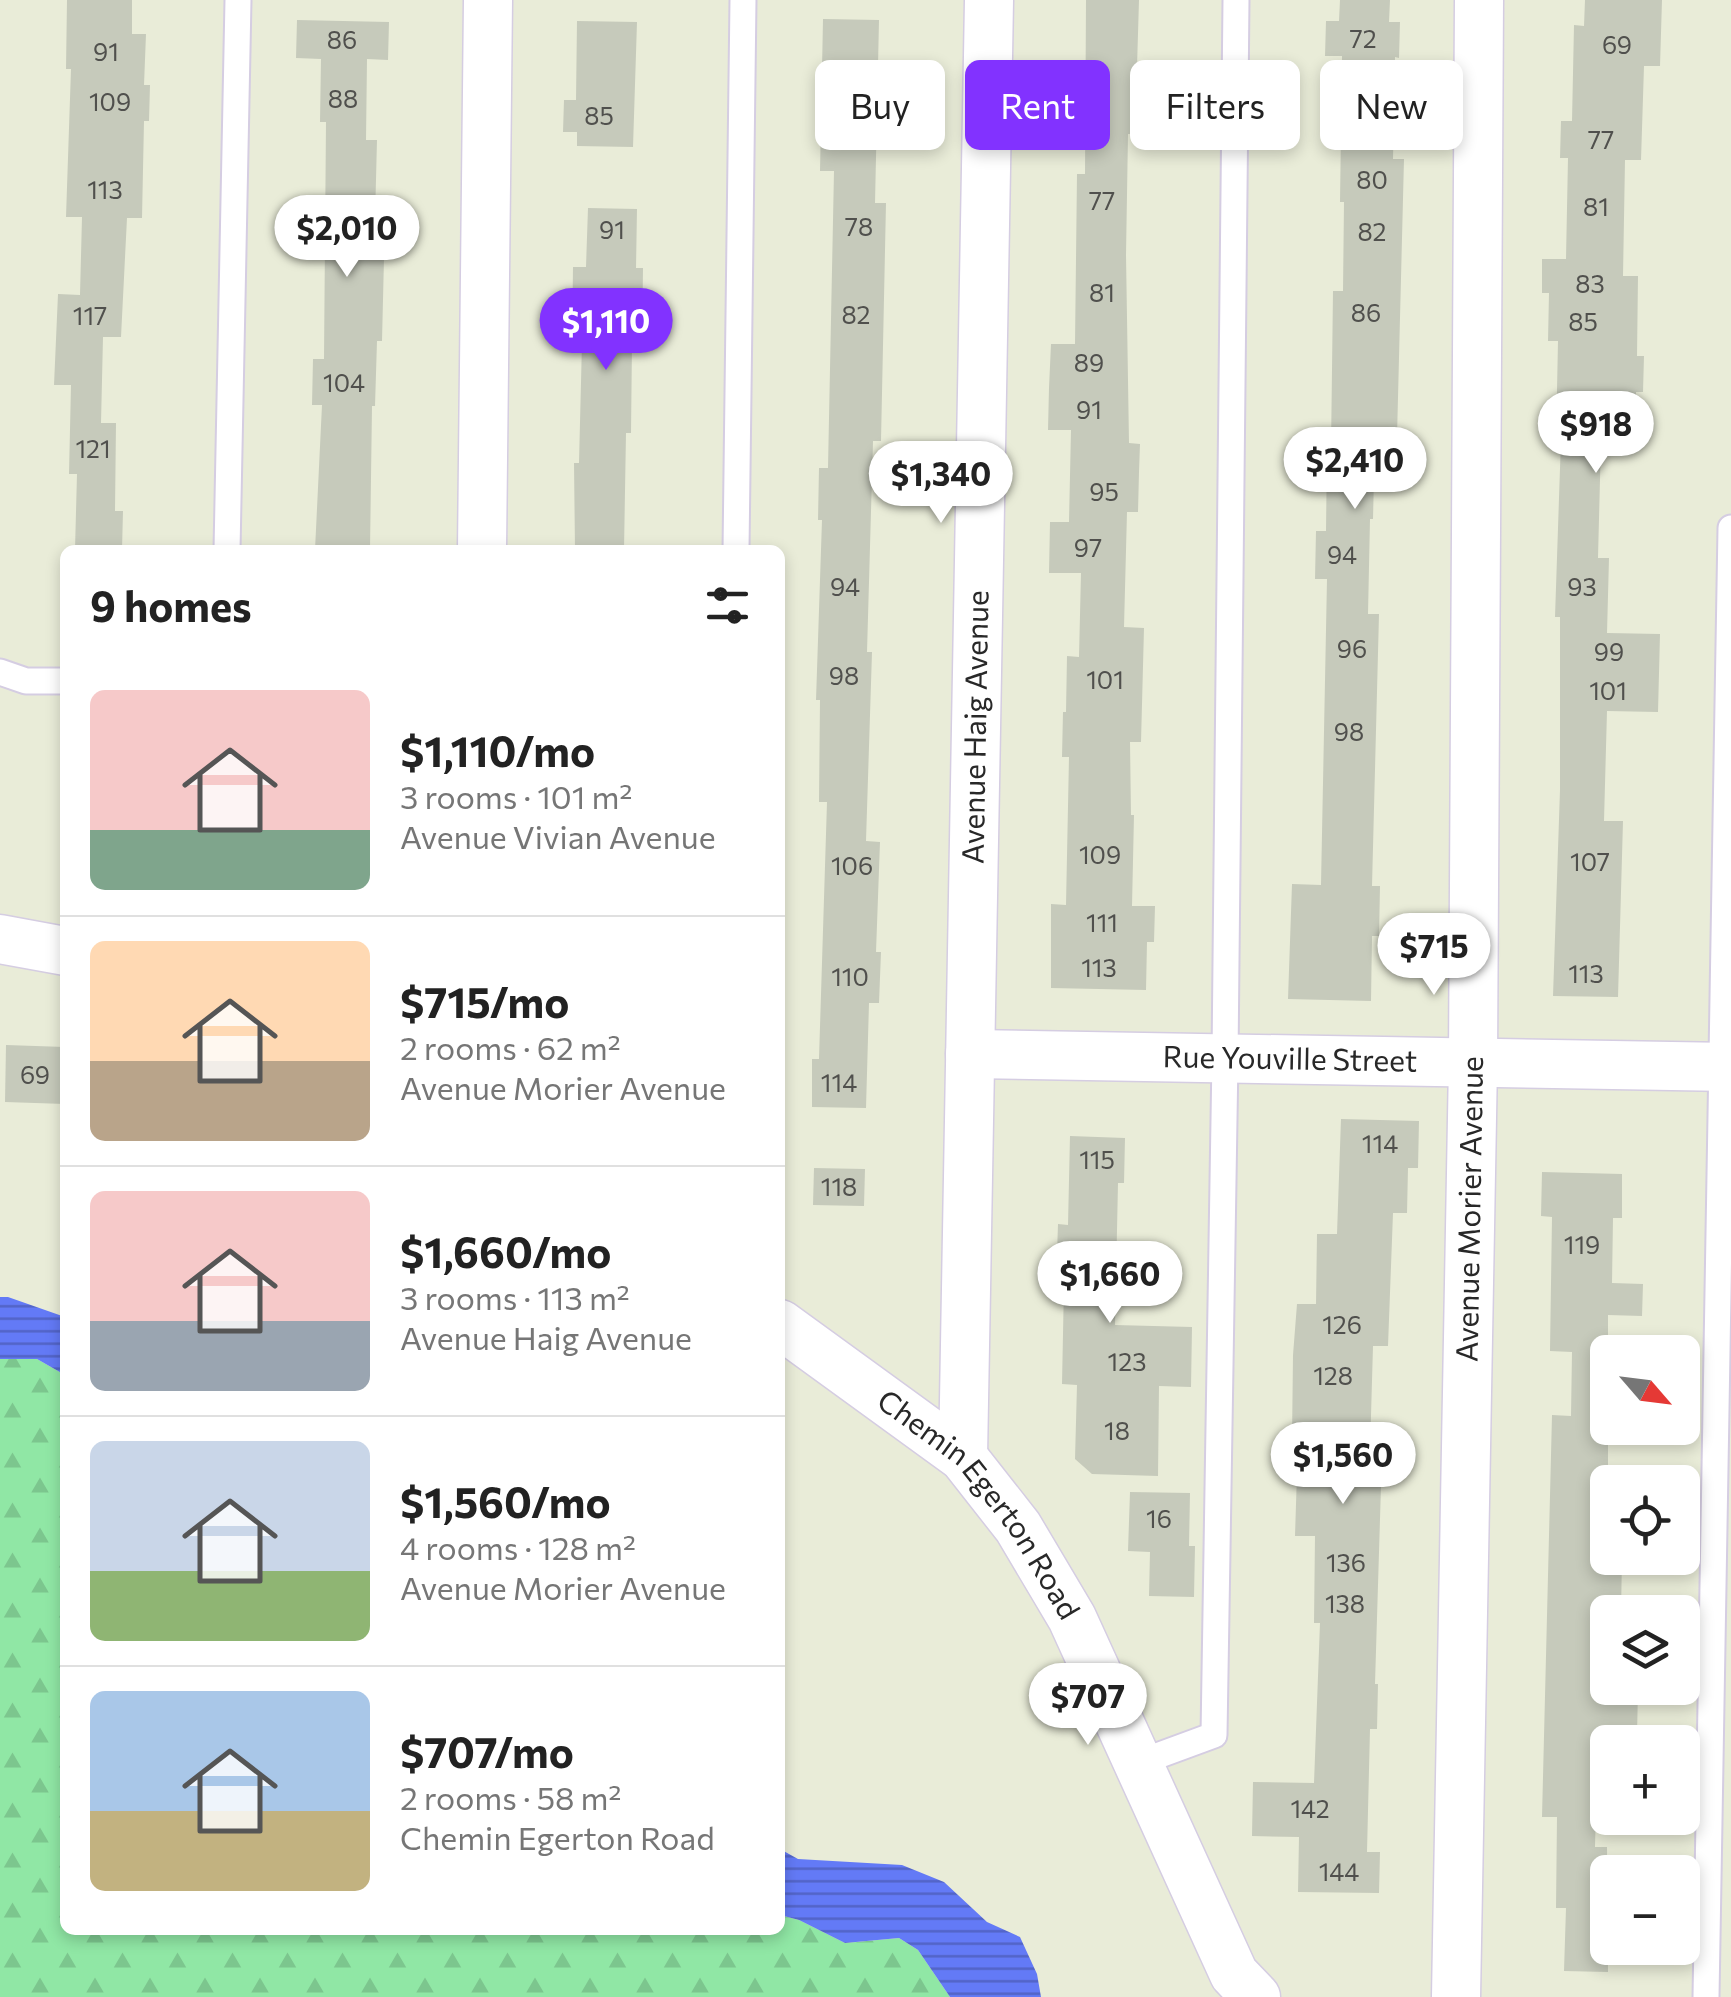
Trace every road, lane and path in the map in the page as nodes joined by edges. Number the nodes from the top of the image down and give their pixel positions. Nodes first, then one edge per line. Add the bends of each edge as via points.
1 (238, 0) edge
2 (488, 0) edge
3 (743, 0) edge
4 (989, 0) edge
5 (1236, 0) edge
6 (1480, 0) edge
7 (1731, 528) edge
8 (227, 545) edge
9 (482, 545) edge
10 (736, 545) edge
11 (0, 672) edge
12 (60, 681) edge
13 (0, 939) edge
14 (60, 949) edge
15 (970, 1054) junction
16 (1225, 1058) junction
17 (1472, 1062) junction
18 (1727, 1067) edge
19 (785, 1328) edge
20 (964, 1457) junction
21 (1138, 1763) junction
22 (1256, 1997) edge
23 (1456, 1997) edge
24 (1706, 1997) edge

1 - 8 lane
2 - 9 street
3 - 10 lane
4 - 15 street, Avenue Haig Avenue
5 - 16 lane
6 - 17 street, Avenue Morier Avenue
7 - 18 lane
11 - 12 lane
13 - 14 street
15 - 16 street, Rue Youville Street
15 - 20 street, Avenue Haig Avenue
16 - 17 street, Rue Youville Street
16 - 21 lane via 1214,1735
17 - 18 street, Rue Youville Street
17 - 23 street, Avenue Morier Avenue
18 - 24 lane
19 - 20 street, Chemin Egerton Road
20 - 21 street, Chemin Egerton Road via 1018,1528 1072,1618
21 - 22 street, Chemin Egerton Road via 1234,1974

